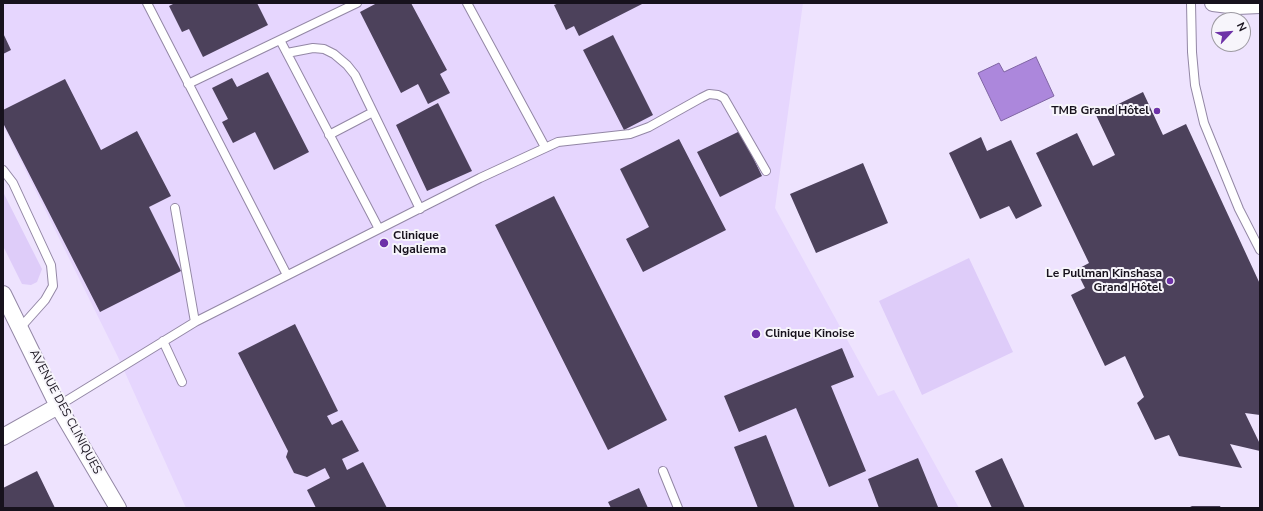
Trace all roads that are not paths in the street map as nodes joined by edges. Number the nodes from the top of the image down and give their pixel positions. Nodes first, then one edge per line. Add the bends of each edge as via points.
1 (147, 3) edge
2 (357, 3) edge
3 (467, 3) edge
4 (1191, 3) edge
5 (1213, 3) edge
6 (1260, 5) edge
7 (1237, 6) junction
8 (1260, 17) edge
9 (280, 40) junction
10 (286, 53) junction
11 (188, 84) junction
12 (373, 112) junction
13 (328, 135) junction
14 (545, 147) junction
15 (3, 170) edge
16 (766, 171) dead end
17 (175, 208) dead end
18 (420, 209) junction
19 (379, 229) junction
20 (1260, 250) edge
21 (287, 275) junction
22 (3, 294) edge
23 (195, 322) junction
24 (20, 328) junction
25 (163, 341) junction
26 (182, 382) dead end
27 (58, 406) junction
28 (3, 436) edge
29 (663, 471) dead end
30 (118, 508) edge
31 (678, 508) edge

1 - 11 lane
2 - 9 lane
3 - 14 lane
4 - 20 lane via 1195,85 1204,122
5 - 7 street
6 - 7 street
7 - 8 street
9 - 10 lane
9 - 11 lane
10 - 12 lane via 313,48 324,49 334,54 355,75
10 - 13 lane
11 - 21 lane
12 - 13 lane
12 - 18 lane
13 - 19 lane
14 - 16 lane via 558,142 630,134 709,94 724,98
14 - 18 lane
15 - 24 lane via 12,183 51,265 53,286 45,300
17 - 23 lane
18 - 19 lane
19 - 21 lane
21 - 23 lane
22 - 24 street, AVENUE DES CLINIQUES
23 - 25 lane
24 - 27 street, AVENUE DES CLINIQUES
25 - 26 lane
25 - 27 lane
27 - 28 street
27 - 30 street, AVENUE DES CLINIQUES
29 - 31 lane

